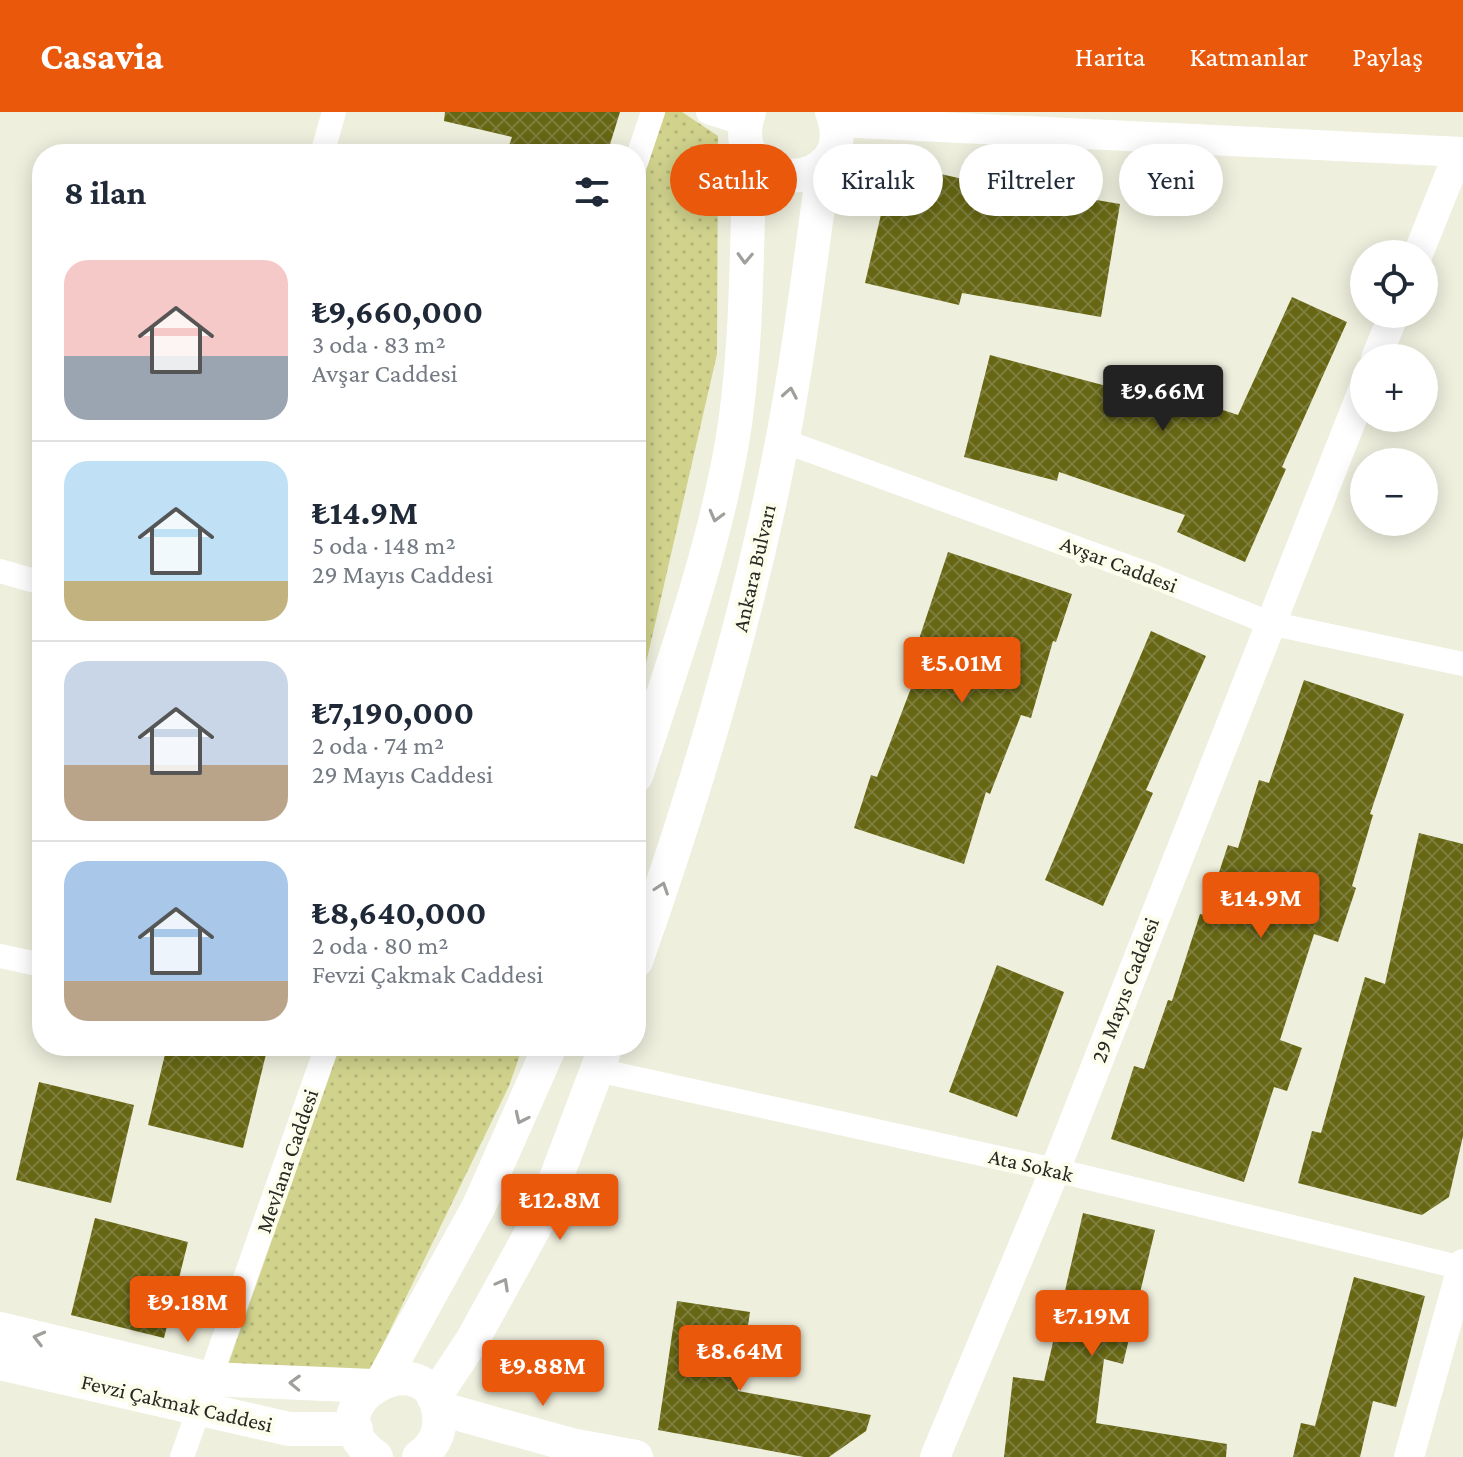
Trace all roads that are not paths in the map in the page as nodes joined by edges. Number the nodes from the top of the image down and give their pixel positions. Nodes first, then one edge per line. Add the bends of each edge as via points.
1 (334, 112) edge
2 (653, 112) edge
3 (708, 112) edge
4 (834, 117) edge
5 (748, 129) edge
6 (325, 144) edge
7 (642, 144) edge
8 (834, 144) edge
9 (1462, 149) edge
10 (813, 172) edge
11 (816, 216) edge
12 (1424, 240) edge
13 (1350, 423) edge
14 (781, 440) junction
15 (0, 571) edge
16 (32, 580) edge
17 (1269, 623) junction
18 (1463, 664) edge
19 (646, 745) edge
20 (646, 932) edge
21 (0, 956) edge
22 (32, 963) edge
23 (323, 1056) edge
24 (546, 1056) edge
25 (602, 1058) edge
26 (1055, 1170) junction
27 (1463, 1267) edge
28 (0, 1329) edge
29 (0, 1363) edge
30 (378, 1383) junction
31 (204, 1394) junction
32 (436, 1403) junction
33 (361, 1446) edge
34 (436, 1454) edge
35 (182, 1457) edge
36 (636, 1457) edge
37 (935, 1457) edge
38 (1409, 1457) edge

1 - 6 street
2 - 7 street
3 - 5 street
4 - 8 main road, Ankara Bulvarı
4 - 9 street
5 - 10 main road via 758,164 784,177
5 -> 19 main road via 741,357 732,442 697,589
9 - 12 street
14 -> 11 main road, Ankara Bulvarı
13 - 17 street, 29 Mayıs Caddesi
14 - 17 street, Avşar Caddesi
20 -> 14 main road, Ankara Bulvarı via 739,633
15 - 16 street
17 - 18 street, Avşar Caddesi
17 - 26 street, 29 Mayıs Caddesi
21 - 22 street
23 - 31 street, Mevlana Caddesi
24 -> 30 main road via 479,1206
25 - 26 street, Ata Sokak
32 -> 25 main road via 544,1210
26 - 27 street, Ata Sokak
26 - 37 street, 29 Mayıs Caddesi
27 - 38 street
31 -> 28 main road, Fevzi Çakmak Caddesi
29 - 31 main road, Fevzi Çakmak Caddesi
30 -> 31 main road, Fevzi Çakmak Caddesi
30 - 32 main road, Fevzi Çakmak Caddesi via 407,1379
30 - 33 main road via 358,1405
31 - 33 main road, Fevzi Çakmak Caddesi via 289,1429
31 - 35 street, Mevlana Caddesi
32 - 34 main road
32 - 36 main road via 571,1445

